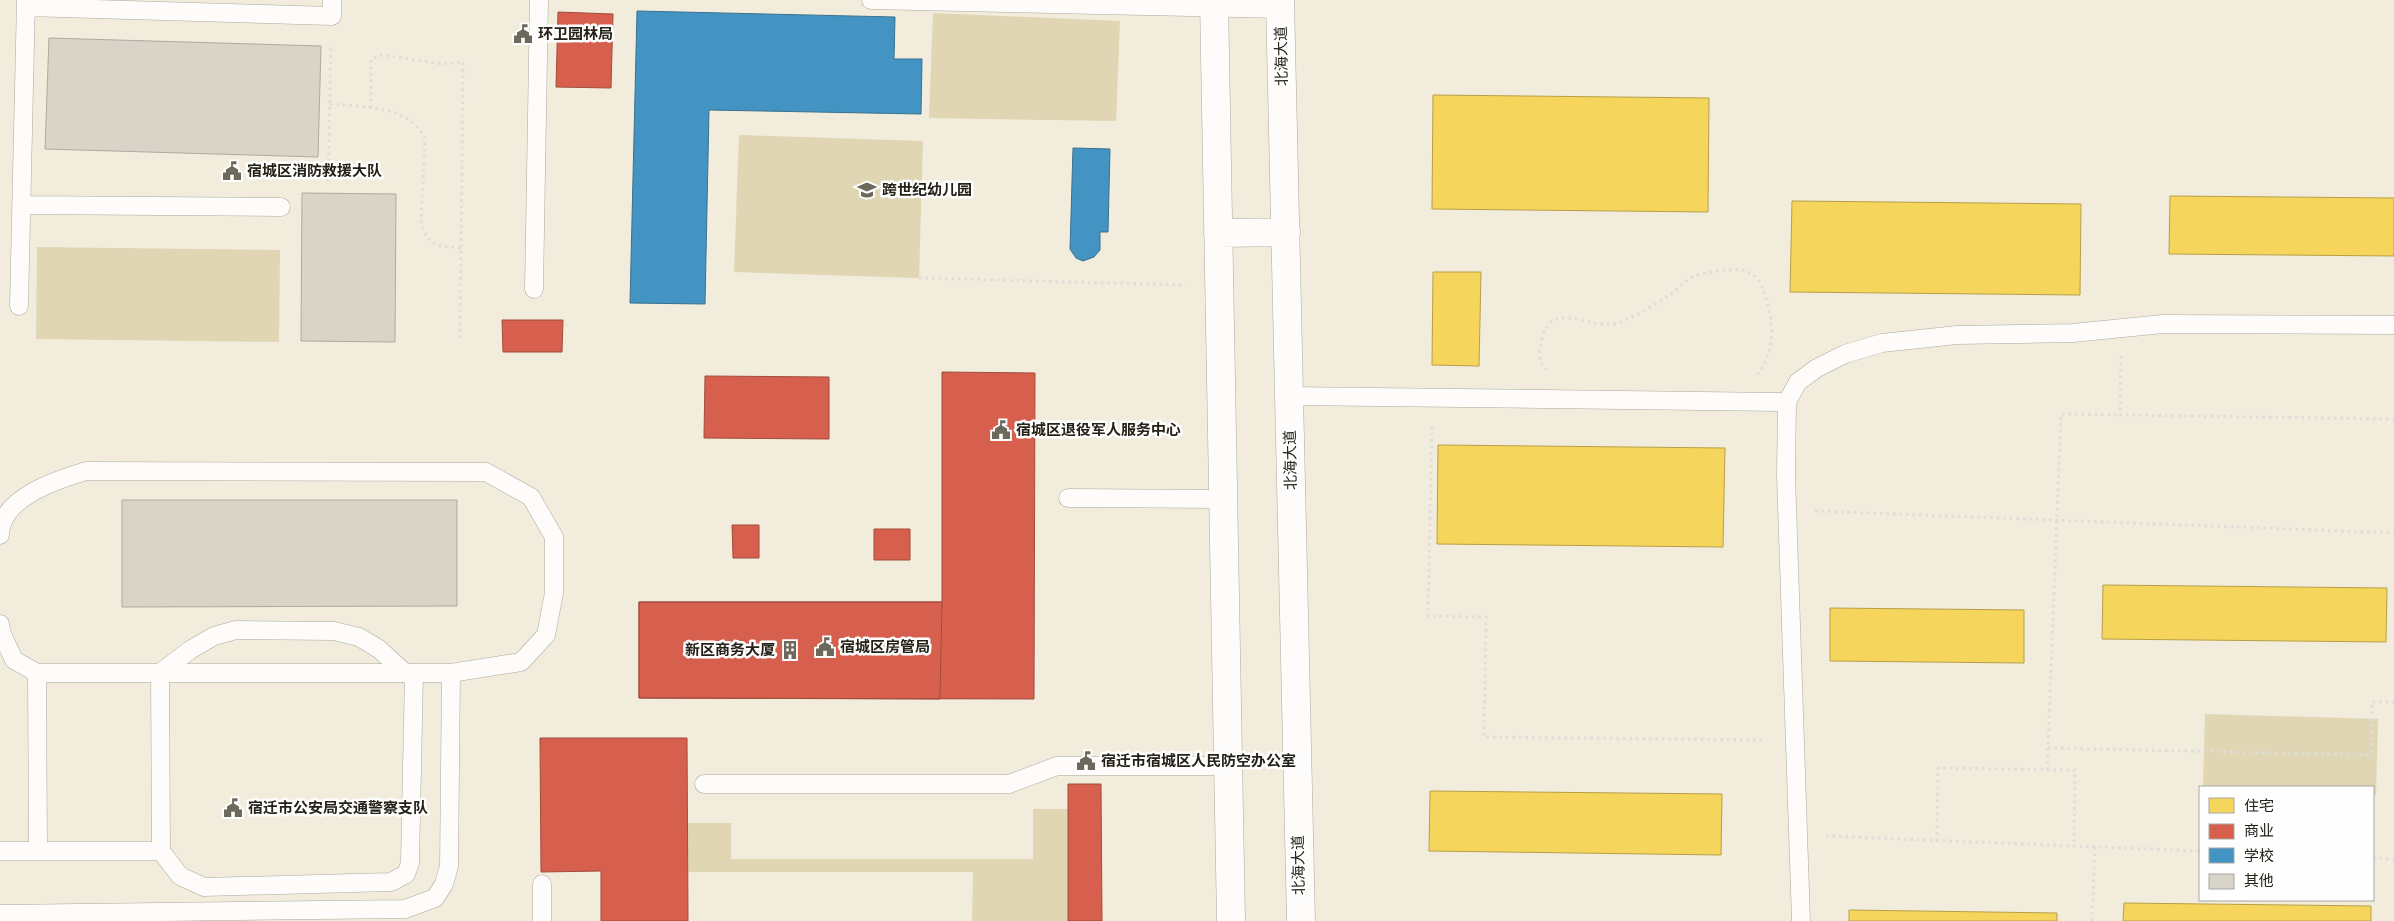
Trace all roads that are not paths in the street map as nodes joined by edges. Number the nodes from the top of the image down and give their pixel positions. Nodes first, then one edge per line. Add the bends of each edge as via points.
1 (539, 0) edge
2 (870, 0) edge
3 (26, 3) edge
4 (1214, 3) edge
5 (1281, 4) edge
6 (332, 8) edge
7 (22, 204) junction
8 (281, 207) dead end
9 (1286, 232) junction
10 (1218, 233) junction
11 (534, 289) dead end
12 (19, 306) dead end
13 (2394, 325) edge
14 (1289, 396) junction
15 (1787, 402) junction
16 (1068, 498) dead end
17 (1222, 499) junction
18 (0, 535) edge
19 (0, 624) edge
20 (37, 673) junction
21 (160, 673) junction
22 (410, 674) junction
23 (451, 674) junction
24 (1228, 766) junction
25 (704, 784) dead end
26 (0, 851) edge
27 (38, 851) junction
28 (161, 851) junction
29 (542, 884) dead end
30 (0, 914) edge
31 (542, 921) edge
32 (1231, 921) edge
33 (1301, 921) edge
34 (1801, 921) edge

1 - 11 lane
2 - 4 lane
3 - 6 lane
3 - 7 lane
4 - 5 lane
4 - 10 street
5 - 9 street, 北海大道
7 - 8 lane
7 - 12 lane
9 - 10 street
9 - 14 street, 北海大道
10 - 17 street
13 - 15 lane via 2163,324 2073,333 1957,335 1882,343 1845,354 1816,368 1798,382
14 - 15 lane
14 - 33 street, 北海大道
15 - 34 lane via 1787,510
16 - 17 lane
17 - 24 street
18 - 23 lane via 11,508 47,483 86,471 486,472 531,497 554,537 554,593 546,636 521,662
19 - 20 lane via 14,660
20 - 21 lane
20 - 27 lane
21 - 22 lane
21 - 22 lane via 190,650 236,630 334,630 359,637
21 - 28 lane
22 - 23 lane
22 - 28 lane via 411,842 406,874 391,882 204,887 180,876
23 - 30 lane via 449,866 436,898 405,909
24 - 25 lane via 1057,766 1009,784
24 - 32 street
26 - 27 lane
27 - 28 lane
29 - 31 lane

